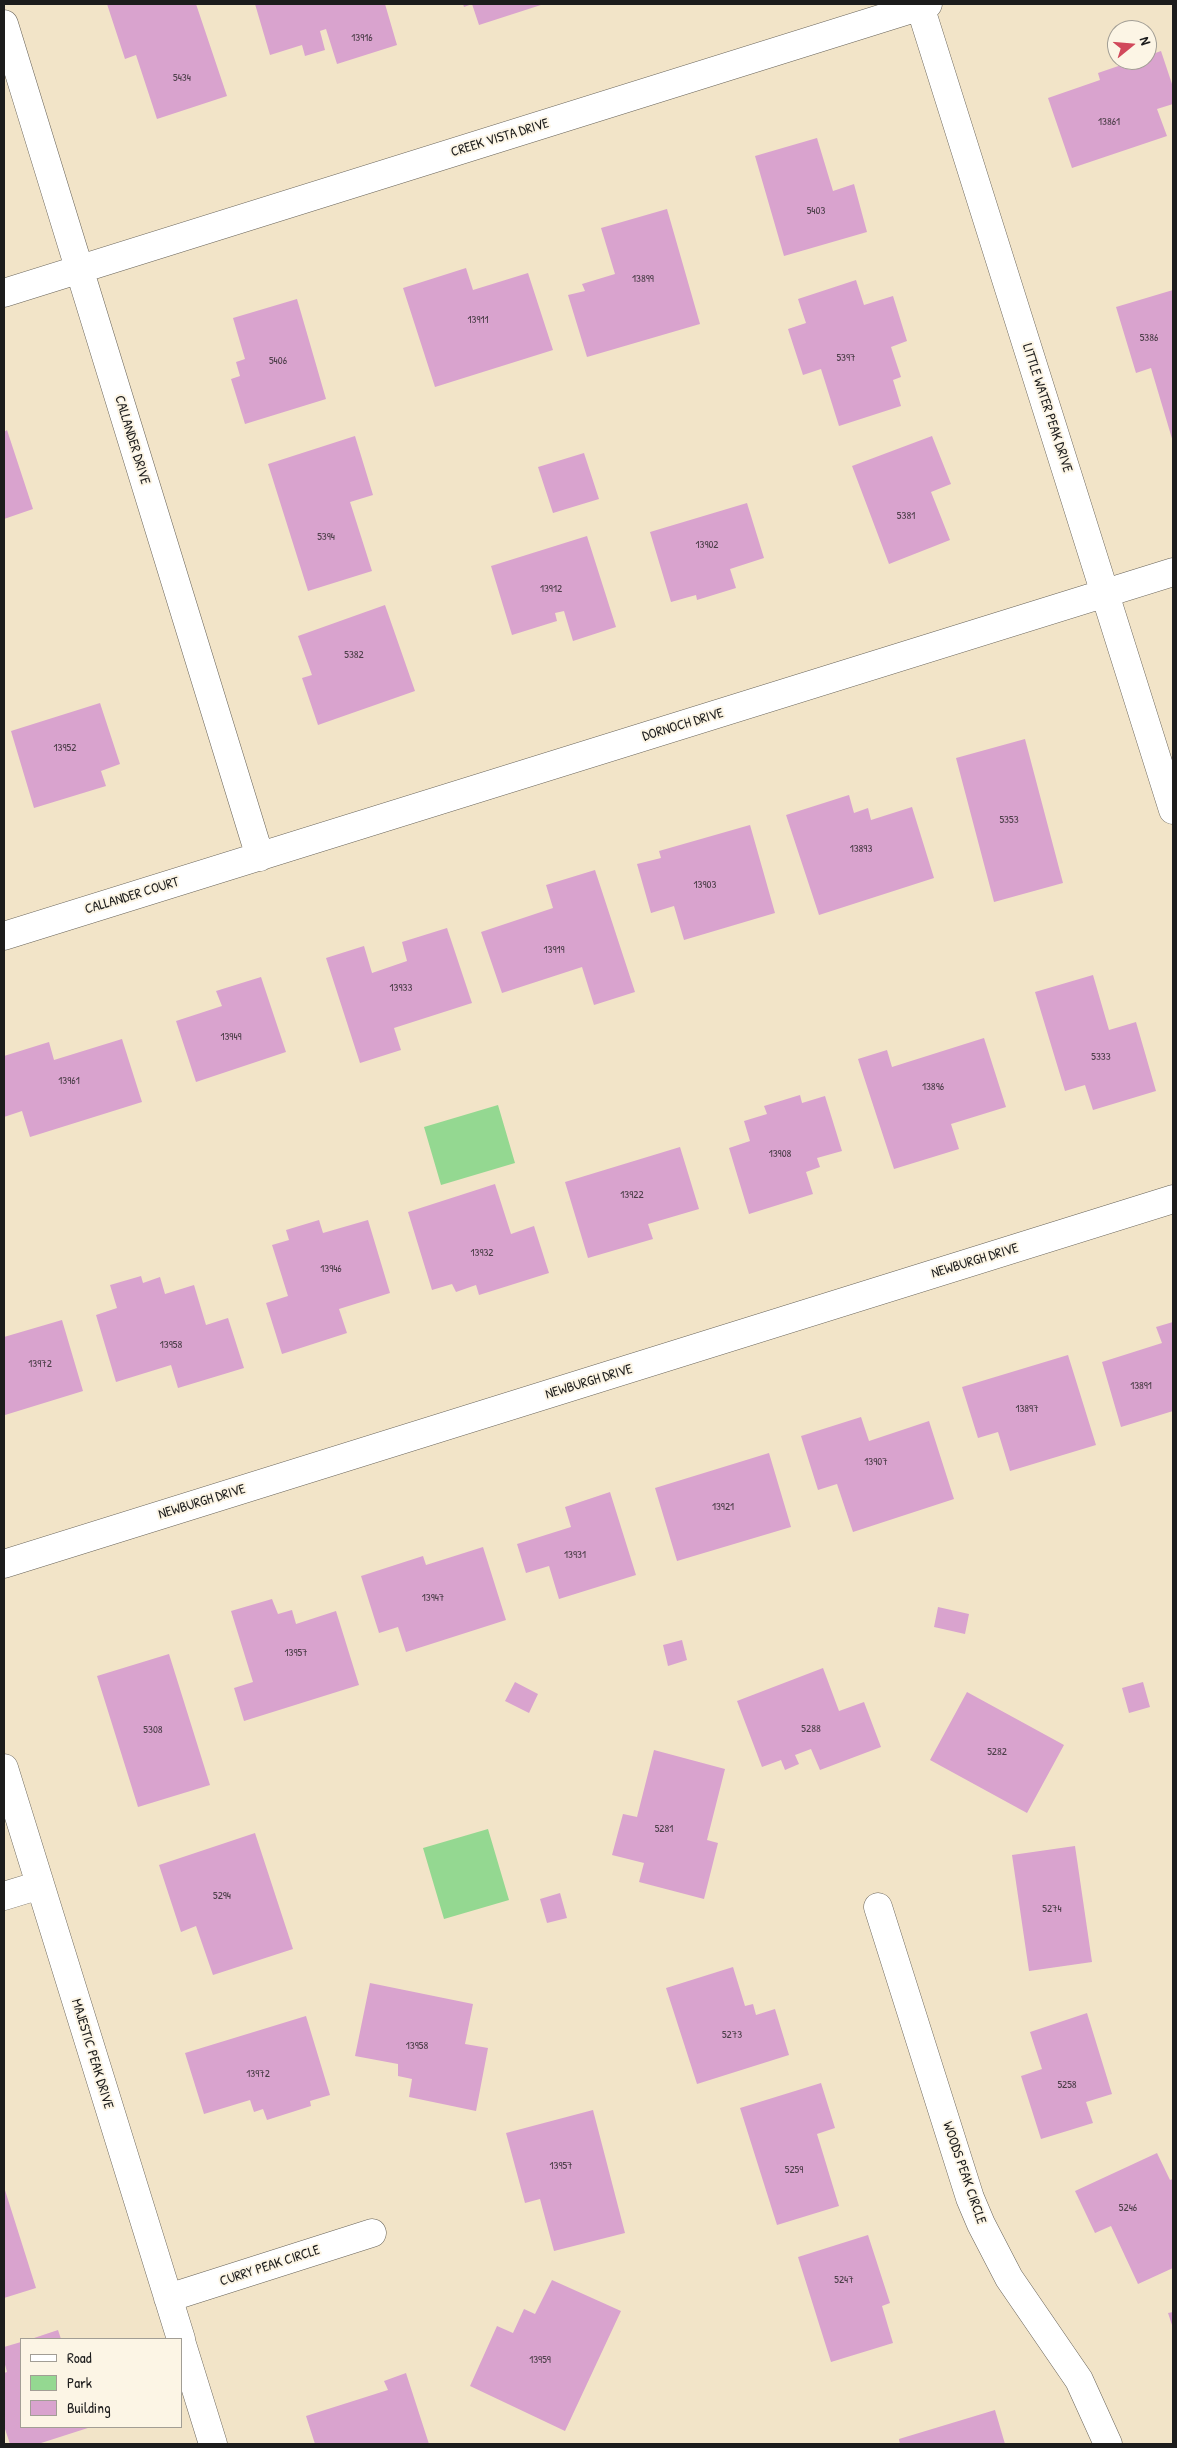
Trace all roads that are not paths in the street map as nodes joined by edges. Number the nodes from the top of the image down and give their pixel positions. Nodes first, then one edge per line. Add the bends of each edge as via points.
1 (924, 5) edge
2 (4, 24) edge
3 (79, 270) junction
4 (4, 293) edge
5 (1173, 572) edge
6 (1106, 592) junction
7 (1173, 810) edge
8 (260, 857) junction
9 (4, 936) edge
10 (1173, 1199) edge
11 (4, 1564) edge
12 (4, 1768) edge
13 (40, 1885) junction
14 (4, 1896) edge
15 (878, 1907) dead end
16 (372, 2233) dead end
17 (168, 2298) junction
18 (180, 2338) edge
19 (182, 2343) edge
20 (213, 2444) edge
21 (1108, 2444) edge

1 - 3 street, CREEK VISTA DRIVE
1 - 6 street, LITTLE WATER PEAK DRIVE
2 - 3 street, CALLANDER DRIVE
3 - 4 street, CREEK VISTA DRIVE
3 - 8 street, CALLANDER DRIVE
5 - 6 street, DORNOCH DRIVE
6 - 7 street, LITTLE WATER PEAK DRIVE
6 - 8 street, DORNOCH DRIVE
8 - 9 street, CALLANDER COURT
10 - 11 street, NEWBURGH DRIVE
12 - 13 street, MAJESTIC PEAK DRIVE
13 - 14 street
13 - 17 street, MAJESTIC PEAK DRIVE
15 - 21 street, WOODS PEAK CIRCLE via 978,2215 1010,2278 1079,2380
16 - 17 street, CURRY PEAK CIRCLE
17 - 18 street, MAJESTIC PEAK DRIVE
19 - 20 street, MAJESTIC PEAK DRIVE

